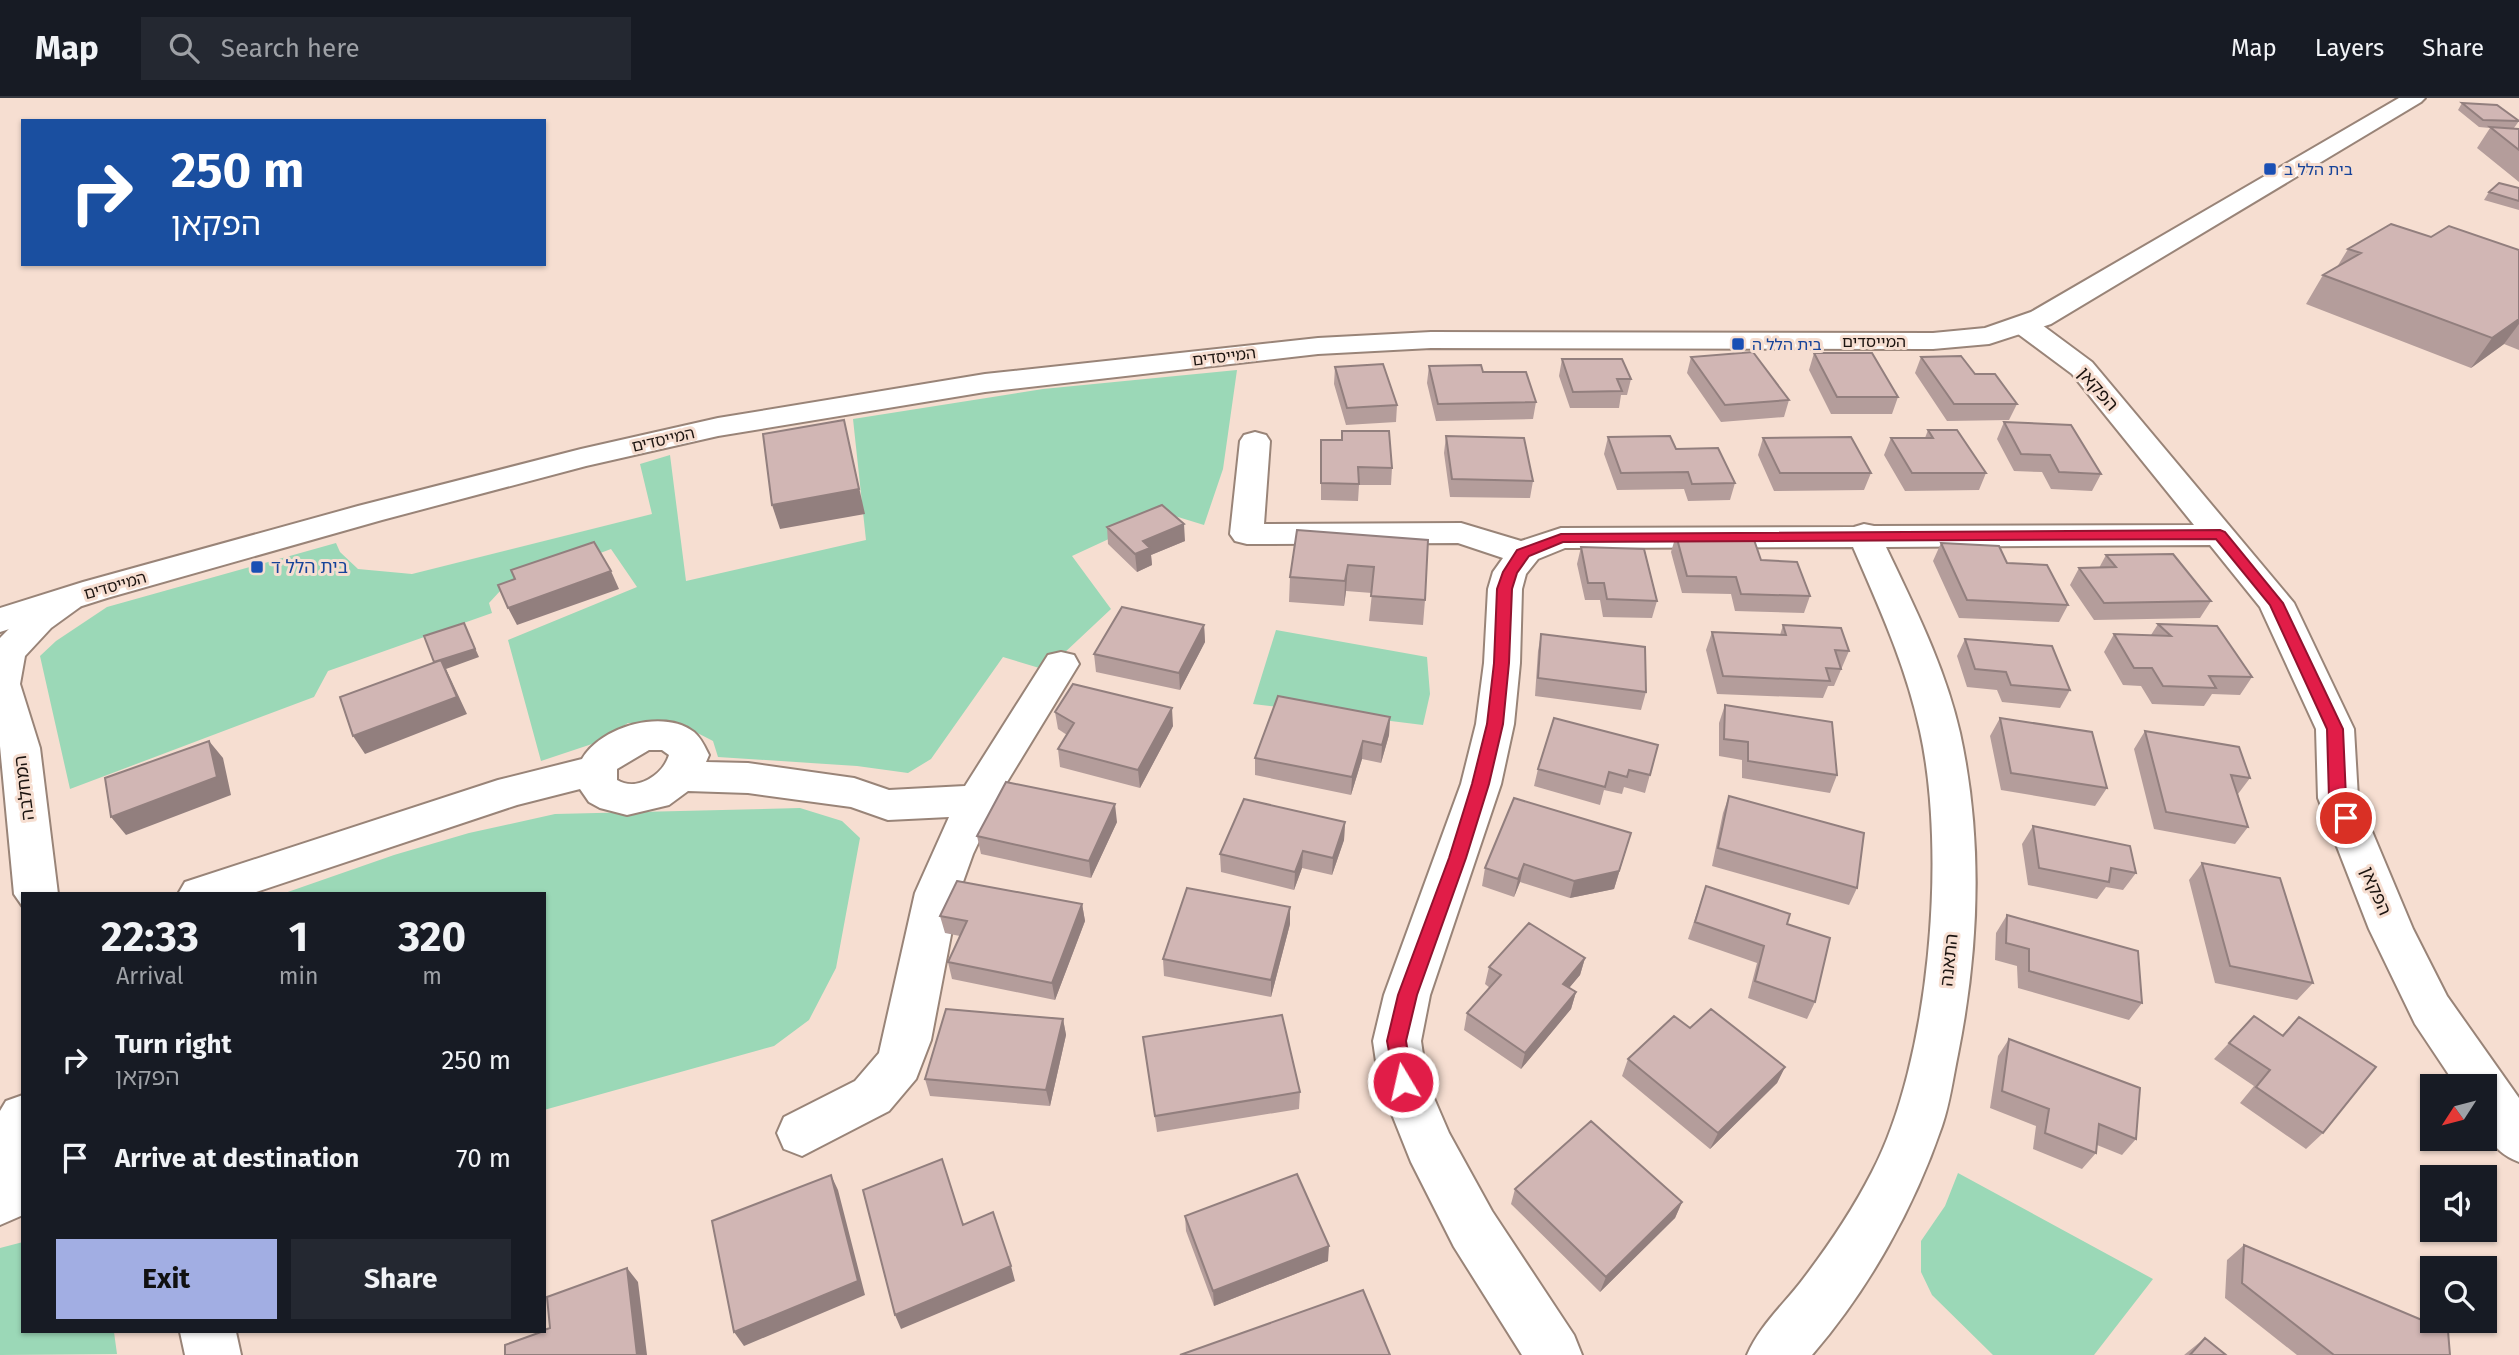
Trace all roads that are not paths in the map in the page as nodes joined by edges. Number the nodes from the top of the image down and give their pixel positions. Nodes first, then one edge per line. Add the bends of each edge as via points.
1 (2414, 98) edge
2 (2024, 326) junction
3 (1255, 441) dead end
4 (1864, 534) junction
5 (2220, 535) junction
6 (1522, 553) junction
7 (68, 599) junction
8 (0, 620) edge
9 (1061, 664) dead end
10 (1, 683) edge
11 (597, 770) junction
12 (681, 776) junction
13 (977, 801) junction
14 (36, 892) edge
15 (206, 892) edge
16 (2474, 1074) edge
17 (2497, 1107) edge
18 (21, 1121) edge
19 (802, 1133) dead end
20 (2519, 1139) edge
21 (0, 1160) edge
22 (21, 1186) edge
23 (0, 1201) edge
24 (208, 1333) edge
25 (213, 1355) edge
26 (1554, 1355) edge
27 (1775, 1355) edge

1 - 2 street, המייסדים
2 - 5 street, הפקאן via 2082,368
2 - 7 street, המייסדים via 1989,336 1933,341 1431,340 1271,351 985,383 730,424 617,450
3 - 6 street via 1247,534 1461,533
4 - 5 street
4 - 6 street via 1561,538
4 - 27 street, התאנה via 1928,686 1943,749 1951,823 1952,946 1938,1039 1918,1126 1855,1252
5 - 16 street, הפקאן via 2276,603 2335,729 2337,798 2391,929 2431,1010
6 - 26 street via 1505,589 1495,724 1481,784 1407,995 1397,1041 1403,1082 1429,1146 1472,1229
7 - 8 street, המייסדים
7 - 10 street, המחלבה via 38,620 8,652
9 - 13 street
10 - 14 street, המחלבה via 20,748
11 - 12 street via 601,790 624,799 656,794
11 - 12 street via 624,742 666,736 678,739 690,755
11 - 15 street via 512,791
12 - 13 street via 748,778 854,793 888,805
13 - 19 street via 937,893 899,1064 872,1096
17 - 20 street, הפקאן
18 - 21 street
22 - 23 street
24 - 25 street

